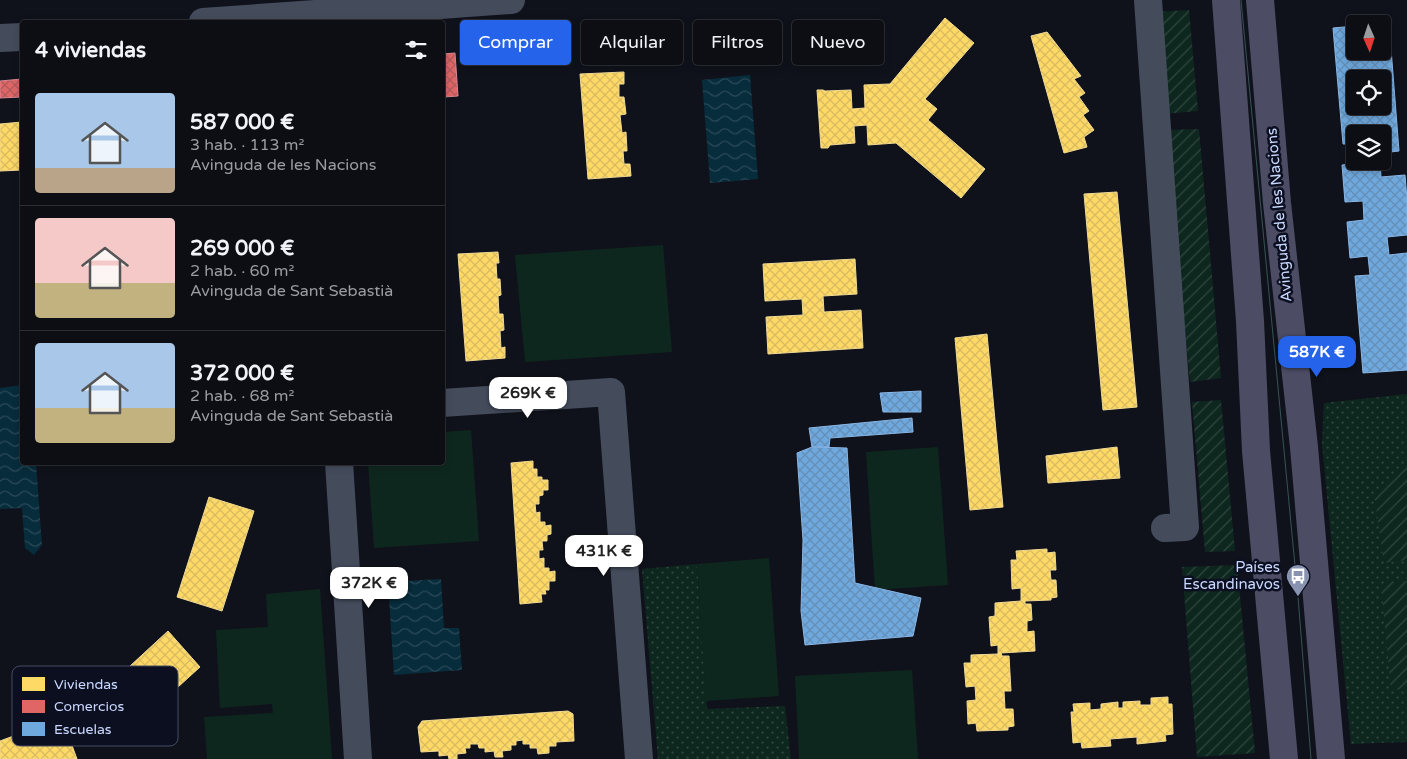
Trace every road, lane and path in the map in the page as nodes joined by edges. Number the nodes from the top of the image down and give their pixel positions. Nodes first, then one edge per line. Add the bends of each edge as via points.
1 (511, 0) edge
2 (1148, 0) edge
3 (1226, 0) edge
4 (1260, 0) edge
5 (303, 12) edge
6 (223, 20) edge
7 (20, 37) edge
8 (0, 38) edge
9 (445, 403) edge
10 (338, 465) edge
11 (1165, 528) dead end
12 (358, 759) edge
13 (639, 759) edge
14 (1284, 759) edge
15 (1331, 759) edge

1 - 5 street
2 - 11 street via 1185,527
3 - 14 main road via 1250,321 1256,452
4 - 15 main road, Avinguda de les Nacions
5 - 6 street
7 - 8 street
9 - 13 street via 611,392
10 - 12 street

